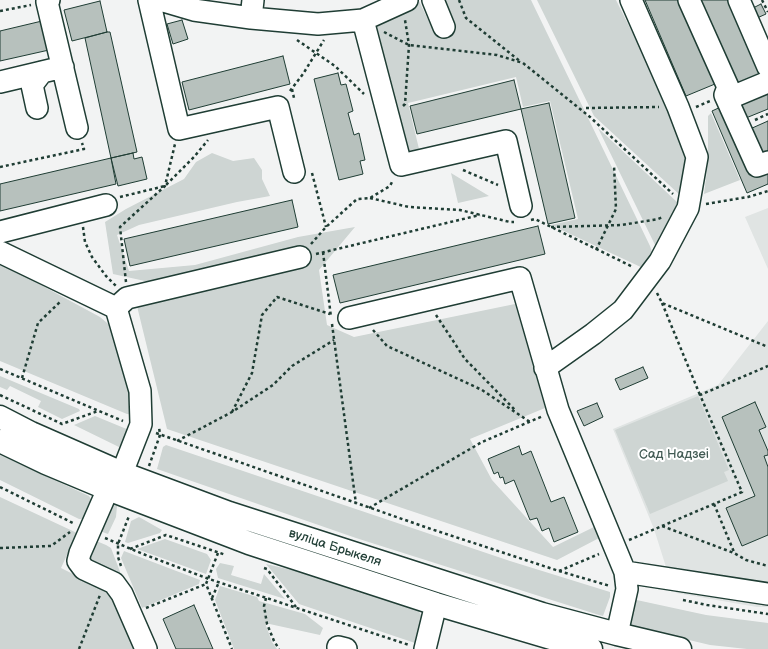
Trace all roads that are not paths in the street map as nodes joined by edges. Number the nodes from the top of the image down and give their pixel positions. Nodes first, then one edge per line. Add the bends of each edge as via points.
1 (149, 0) edge
2 (160, 0) edge
3 (433, 0) edge
4 (631, 0) edge
5 (689, 0) edge
6 (739, 0) edge
7 (48, 1) edge
8 (401, 1) edge
9 (252, 9) edge
10 (363, 20) junction
11 (444, 27) dead end
12 (63, 67) junction
13 (768, 67) edge
14 (42, 72) junction
15 (0, 82) edge
16 (768, 82) edge
17 (725, 95) junction
18 (37, 108) dead end
19 (77, 128) road end
20 (768, 162) edge
21 (294, 172) dead end
22 (106, 205) dead end
23 (526, 215) road end
24 (0, 232) edge
25 (0, 252) edge
26 (300, 257) road end
27 (121, 303) junction
28 (339, 316) road end
29 (545, 368) junction
30 (0, 417) edge
31 (0, 441) edge
32 (122, 473) junction
33 (108, 489) junction
34 (626, 580) junction
35 (768, 594) edge
36 (436, 604) junction
37 (617, 634) junction
38 (420, 648) edge
39 (146, 649) edge
40 (591, 649) edge
41 (680, 649) edge

1 - 21 lane via 179,129 278,107
2 - 9 lane via 194,10
3 - 11 lane
4 - 29 lane via 697,157 688,208 660,261 623,310
5 - 17 lane via 728,87
6 - 13 lane
7 - 12 lane
8 - 10 lane
9 - 10 lane via 318,24
10 - 23 lane via 401,165 506,141
12 - 14 lane
12 - 19 lane
14 - 15 lane
14 - 18 lane via 32,85
16 - 17 lane via 732,97
17 - 20 lane via 757,166
22 - 24 lane
25 - 27 lane via 75,288
26 - 27 lane
27 - 32 lane via 140,391 140,427
28 - 29 lane via 520,278
29 - 34 lane via 558,410
30 - 32 main road, вуліца Брыкеля
31 - 33 main road, вуліца Брыкеля
32 - 37 main road, вуліца Брыкеля via 236,516 534,611
33 - 36 main road, вуліца Брыкеля via 249,543
33 - 39 lane via 84,529 78,561 84,569 114,583 122,594
34 - 35 lane
34 - 37 lane
36 - 38 lane
36 - 40 main road, вуліца Брыкеля
37 - 41 main road, вуліца Брыкеля

